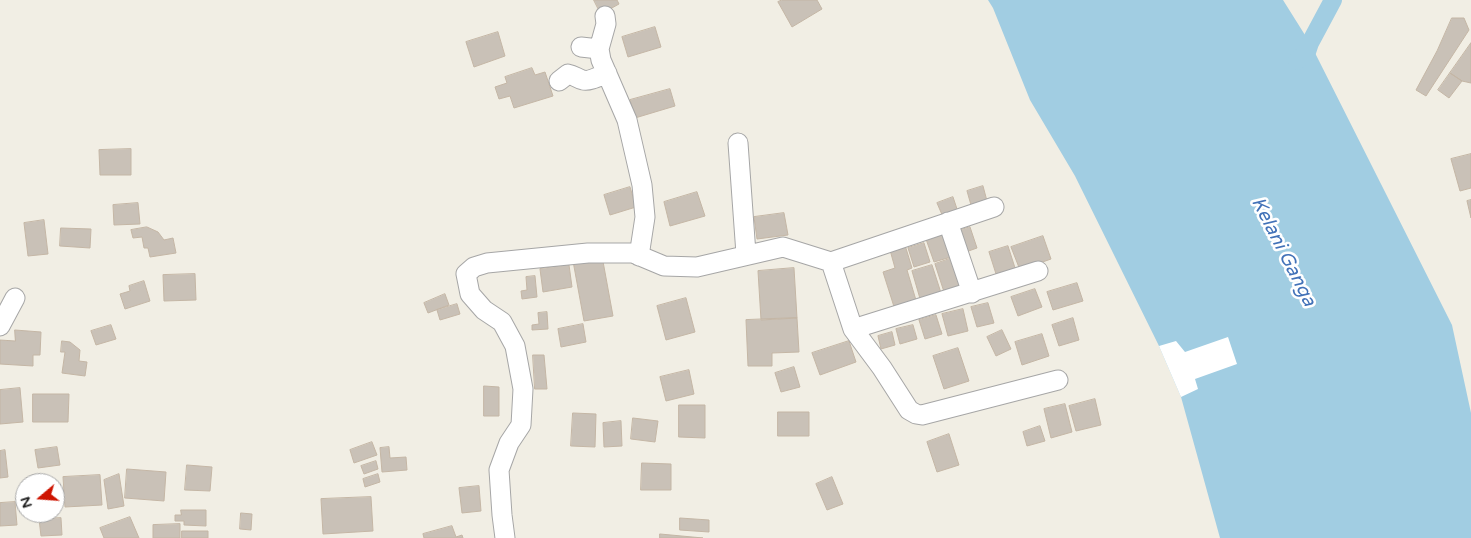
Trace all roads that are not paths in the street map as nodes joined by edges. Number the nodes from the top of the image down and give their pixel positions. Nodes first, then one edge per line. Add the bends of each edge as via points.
1 (605, 16) dead end
2 (607, 73) junction
3 (559, 81) dead end
4 (738, 143) dead end
5 (994, 206) dead end
6 (948, 222) junction
7 (746, 254) junction
8 (639, 256) junction
9 (831, 262) junction
10 (1038, 271) dead end
11 (972, 292) junction
12 (15, 298) dead end
13 (0, 326) edge
14 (853, 329) junction
15 (1058, 380) dead end
16 (505, 538) edge

1 - 2 street via 604,33 590,48
2 - 3 street via 590,80 568,74
2 - 8 street via 627,120 642,184 645,217
4 - 7 street
5 - 6 street
6 - 9 street
6 - 11 street
7 - 8 street via 683,267 664,266
7 - 9 street via 784,247
8 - 16 street via 633,253 588,253 487,263 466,274 470,294 484,310 502,322 515,346 523,389 521,425 509,443 499,470
9 - 14 street
10 - 11 street
11 - 14 street
12 - 13 street
14 - 15 street via 909,410 922,416

